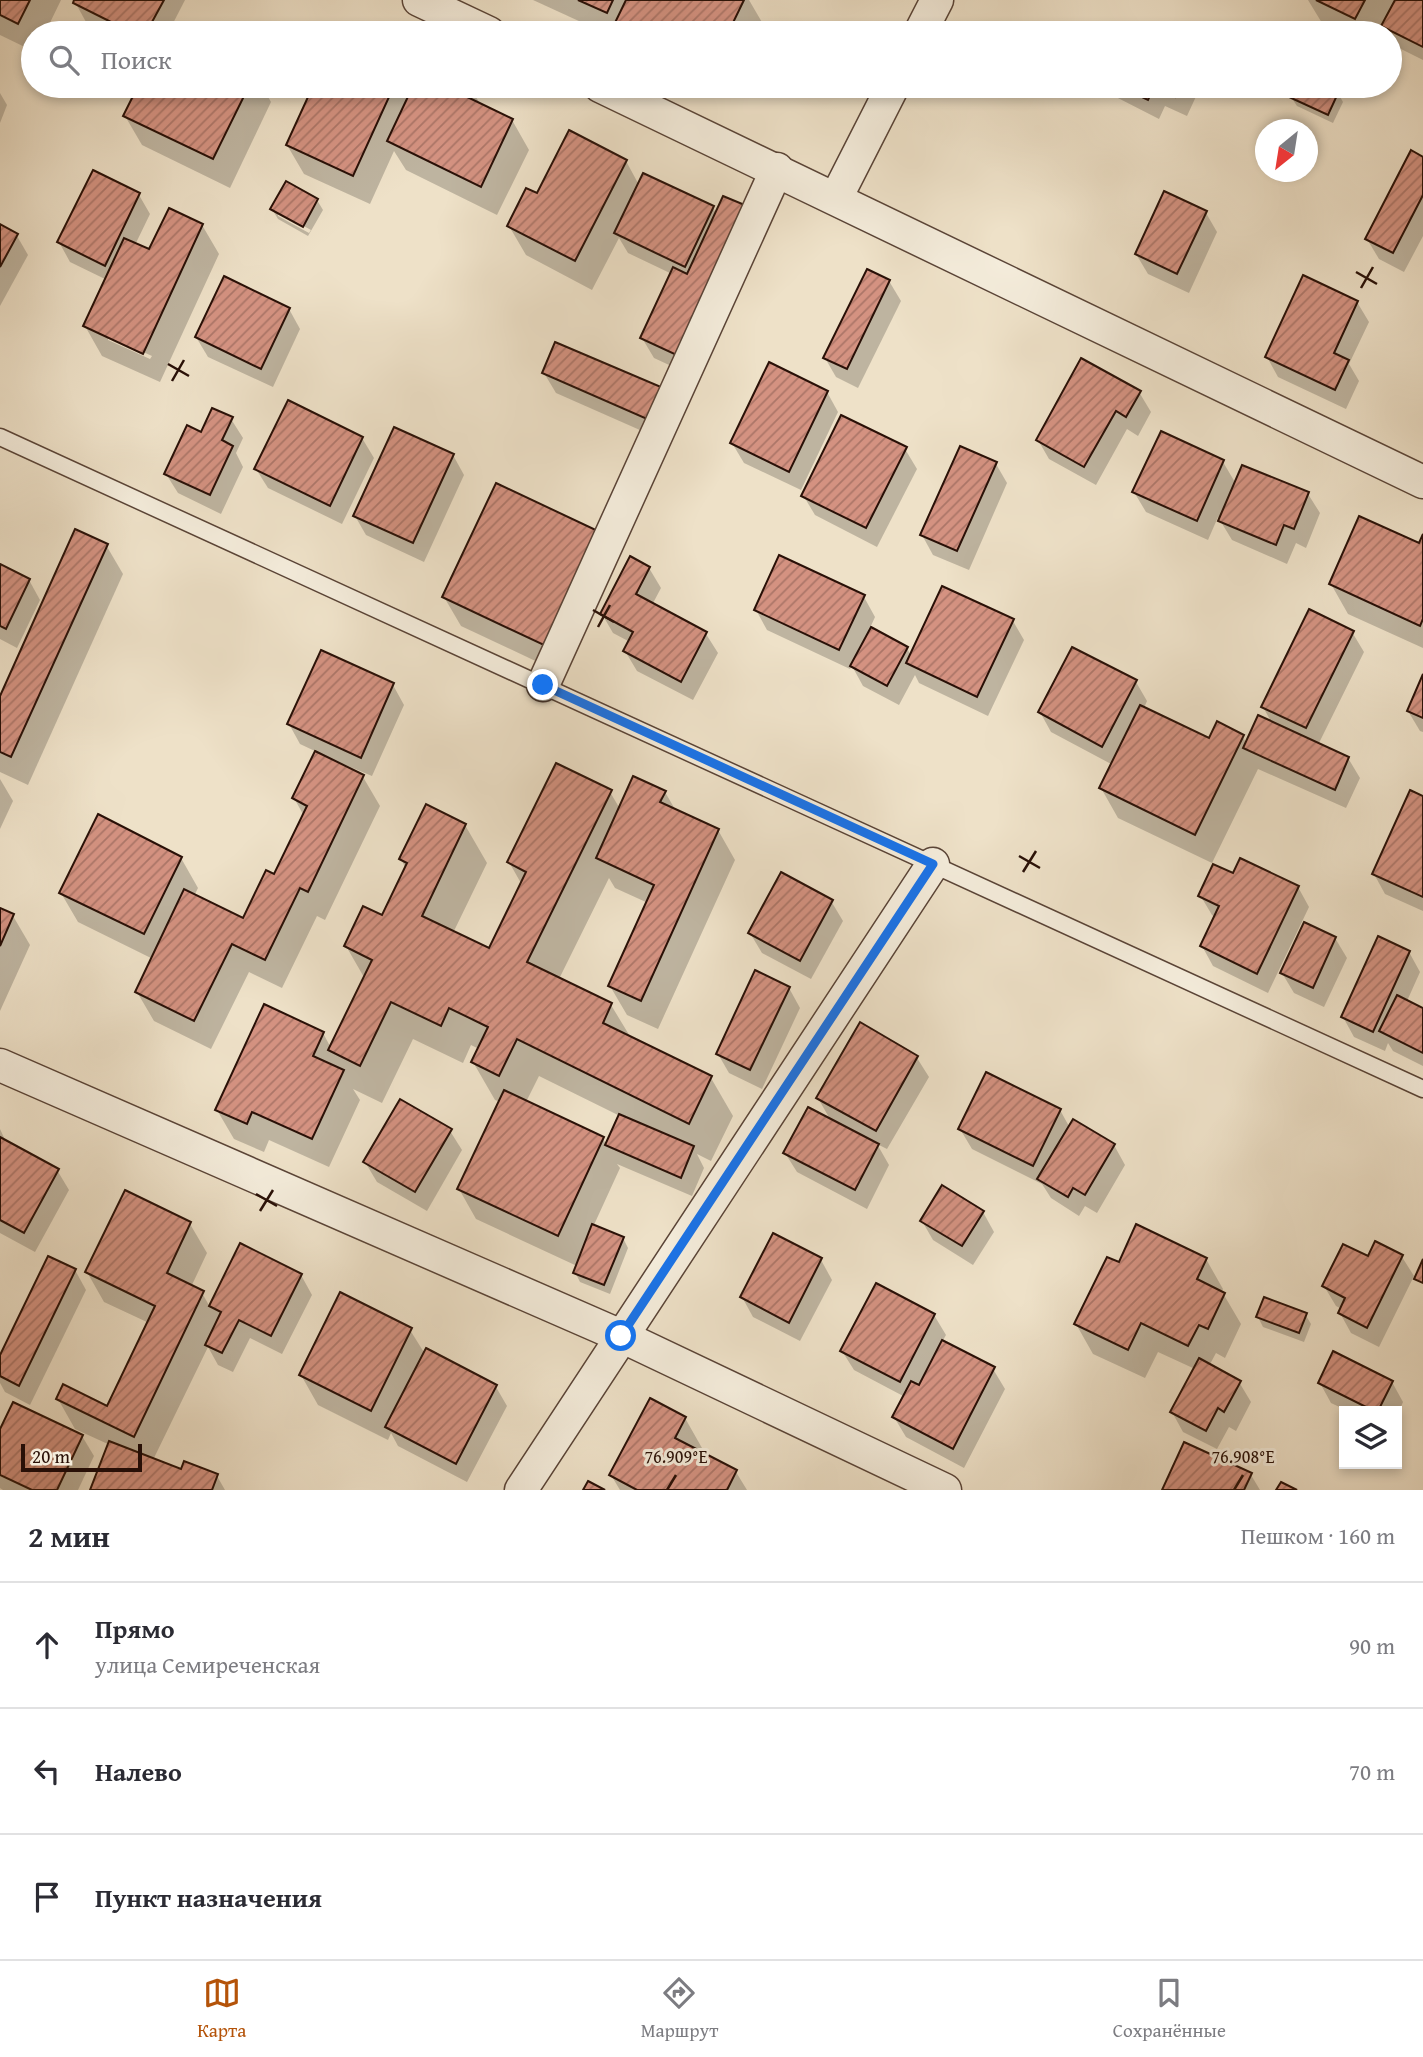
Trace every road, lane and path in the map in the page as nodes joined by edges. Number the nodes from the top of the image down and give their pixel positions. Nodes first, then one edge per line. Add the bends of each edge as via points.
1 (419, 0) edge
2 (937, 0) edge
3 (464, 21) edge
4 (926, 21) edge
5 (626, 98) edge
6 (887, 98) edge
7 (777, 169) junction
8 (836, 198) junction
9 (0, 437) edge
10 (1423, 482) edge
11 (543, 685) junction
12 (933, 864) junction
13 (0, 1065) edge
14 (1423, 1089) edge
15 (621, 1336) junction
16 (521, 1490) edge
17 (945, 1490) edge

1 - 3 street
2 - 4 street
5 - 7 street
6 - 8 street
7 - 8 street
7 - 11 street
8 - 10 street
9 - 11 lane
11 - 12 lane
12 - 14 lane
12 - 15 street
13 - 15 street
15 - 16 street
15 - 17 street

